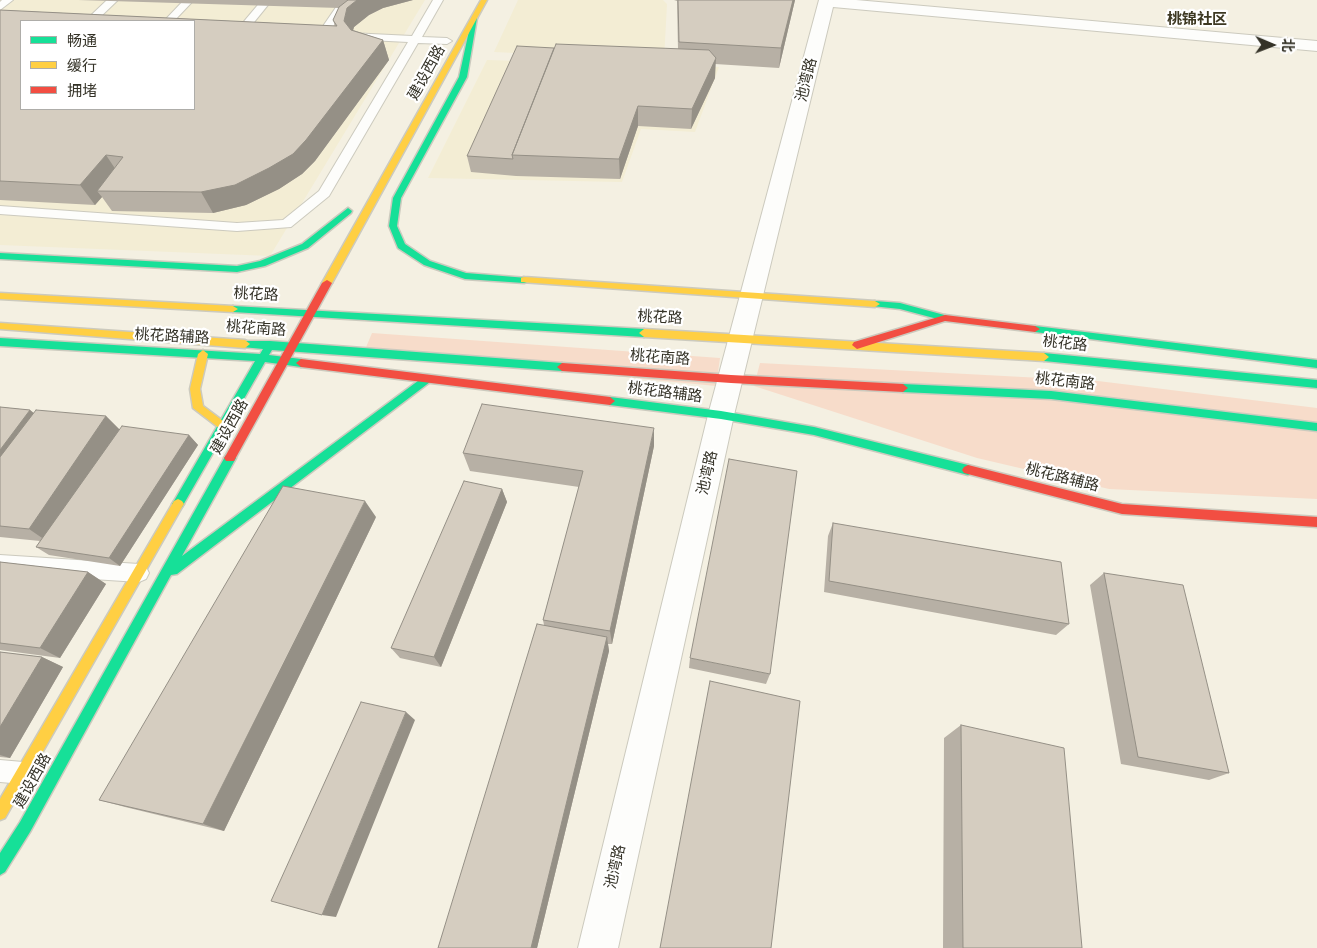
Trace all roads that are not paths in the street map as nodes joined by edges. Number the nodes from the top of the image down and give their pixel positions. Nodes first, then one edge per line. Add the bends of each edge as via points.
1 (8, 0) edge
2 (112, 0) edge
3 (189, 0) edge
4 (267, 0) edge
5 (346, 0) edge
6 (438, 0) edge
7 (484, 0) edge
8 (827, 1) edge
9 (0, 7) edge
10 (474, 18) junction
11 (91, 20) edge
12 (170, 20) edge
13 (237, 31) junction
14 (260, 32) edge
15 (326, 35) junction
16 (414, 39) junction
17 (447, 41) dead end
18 (230, 46) edge
19 (1317, 46) edge
20 (306, 58) edge
21 (0, 210) edge
22 (334, 236) dead end
23 (0, 256) edge
24 (0, 296) edge
25 (752, 296) junction
26 (311, 313) junction
27 (945, 318) junction
28 (0, 326) edge
29 (741, 338) junction
30 (273, 341) junction
31 (0, 342) edge
32 (857, 345) junction
33 (292, 346) junction
34 (203, 354) junction
35 (263, 358) junction
36 (284, 361) junction
37 (1317, 364) edge
38 (426, 379) junction
39 (731, 379) junction
40 (1317, 384) edge
41 (722, 415) junction
42 (223, 427) junction
43 (1317, 427) edge
44 (1317, 522) edge
45 (0, 564) edge
46 (139, 573) junction
47 (164, 577) junction
48 (0, 771) edge
49 (23, 773) junction
50 (0, 813) edge
51 (0, 867) edge
52 (598, 948) edge

1 - 9 lane
2 - 11 lane
3 - 12 lane
4 - 13 lane
5 - 15 lane
6 - 16 lane
7 - 10 main road, 建设西路
8 - 19 street
8 - 25 street, 池湾路
10 - 25 main road via 463,77 397,198 393,226 401,246 427,263 465,276
10 - 26 main road, 建设西路
13 - 14 lane
13 - 18 lane
15 - 16 lane
15 - 20 lane
16 - 17 lane
16 - 21 lane via 324,193 286,224 237,227
22 - 23 main road via 350,207 305,246 262,264 236,269
24 - 26 main road, 桃花路
25 - 27 main road via 900,306
25 - 29 street, 池湾路
26 - 29 main road, 桃花路
26 - 33 main road, 建设西路
27 - 32 main road
27 - 37 main road
28 - 30 main road, 桃花南路
29 - 32 main road, 桃花路
29 - 39 street, 池湾路
30 - 33 main road, 桃花南路
30 - 35 main road, 建设西路
31 - 34 main road, 桃花路辅路
32 - 40 main road, 桃花路 via 1027,355
33 - 36 main road, 建设西路
33 - 39 main road, 桃花南路
34 - 35 main road, 桃花路辅路
34 - 42 main road via 195,389 198,408
35 - 36 main road, 桃花路辅路
35 - 42 main road, 建设西路
36 - 38 main road, 桃花路辅路
36 - 47 main road, 建设西路
38 - 41 main road, 桃花路辅路
38 - 47 main road
39 - 41 street, 池湾路
39 - 43 main road, 桃花南路 via 1051,395
41 - 44 main road, 桃花路辅路 via 814,431 1122,509
41 - 52 street, 池湾路
42 - 46 main road, 建设西路
45 - 46 lane
46 - 49 main road, 建设西路
47 - 51 main road, 建设西路
48 - 49 lane
49 - 50 main road, 建设西路

